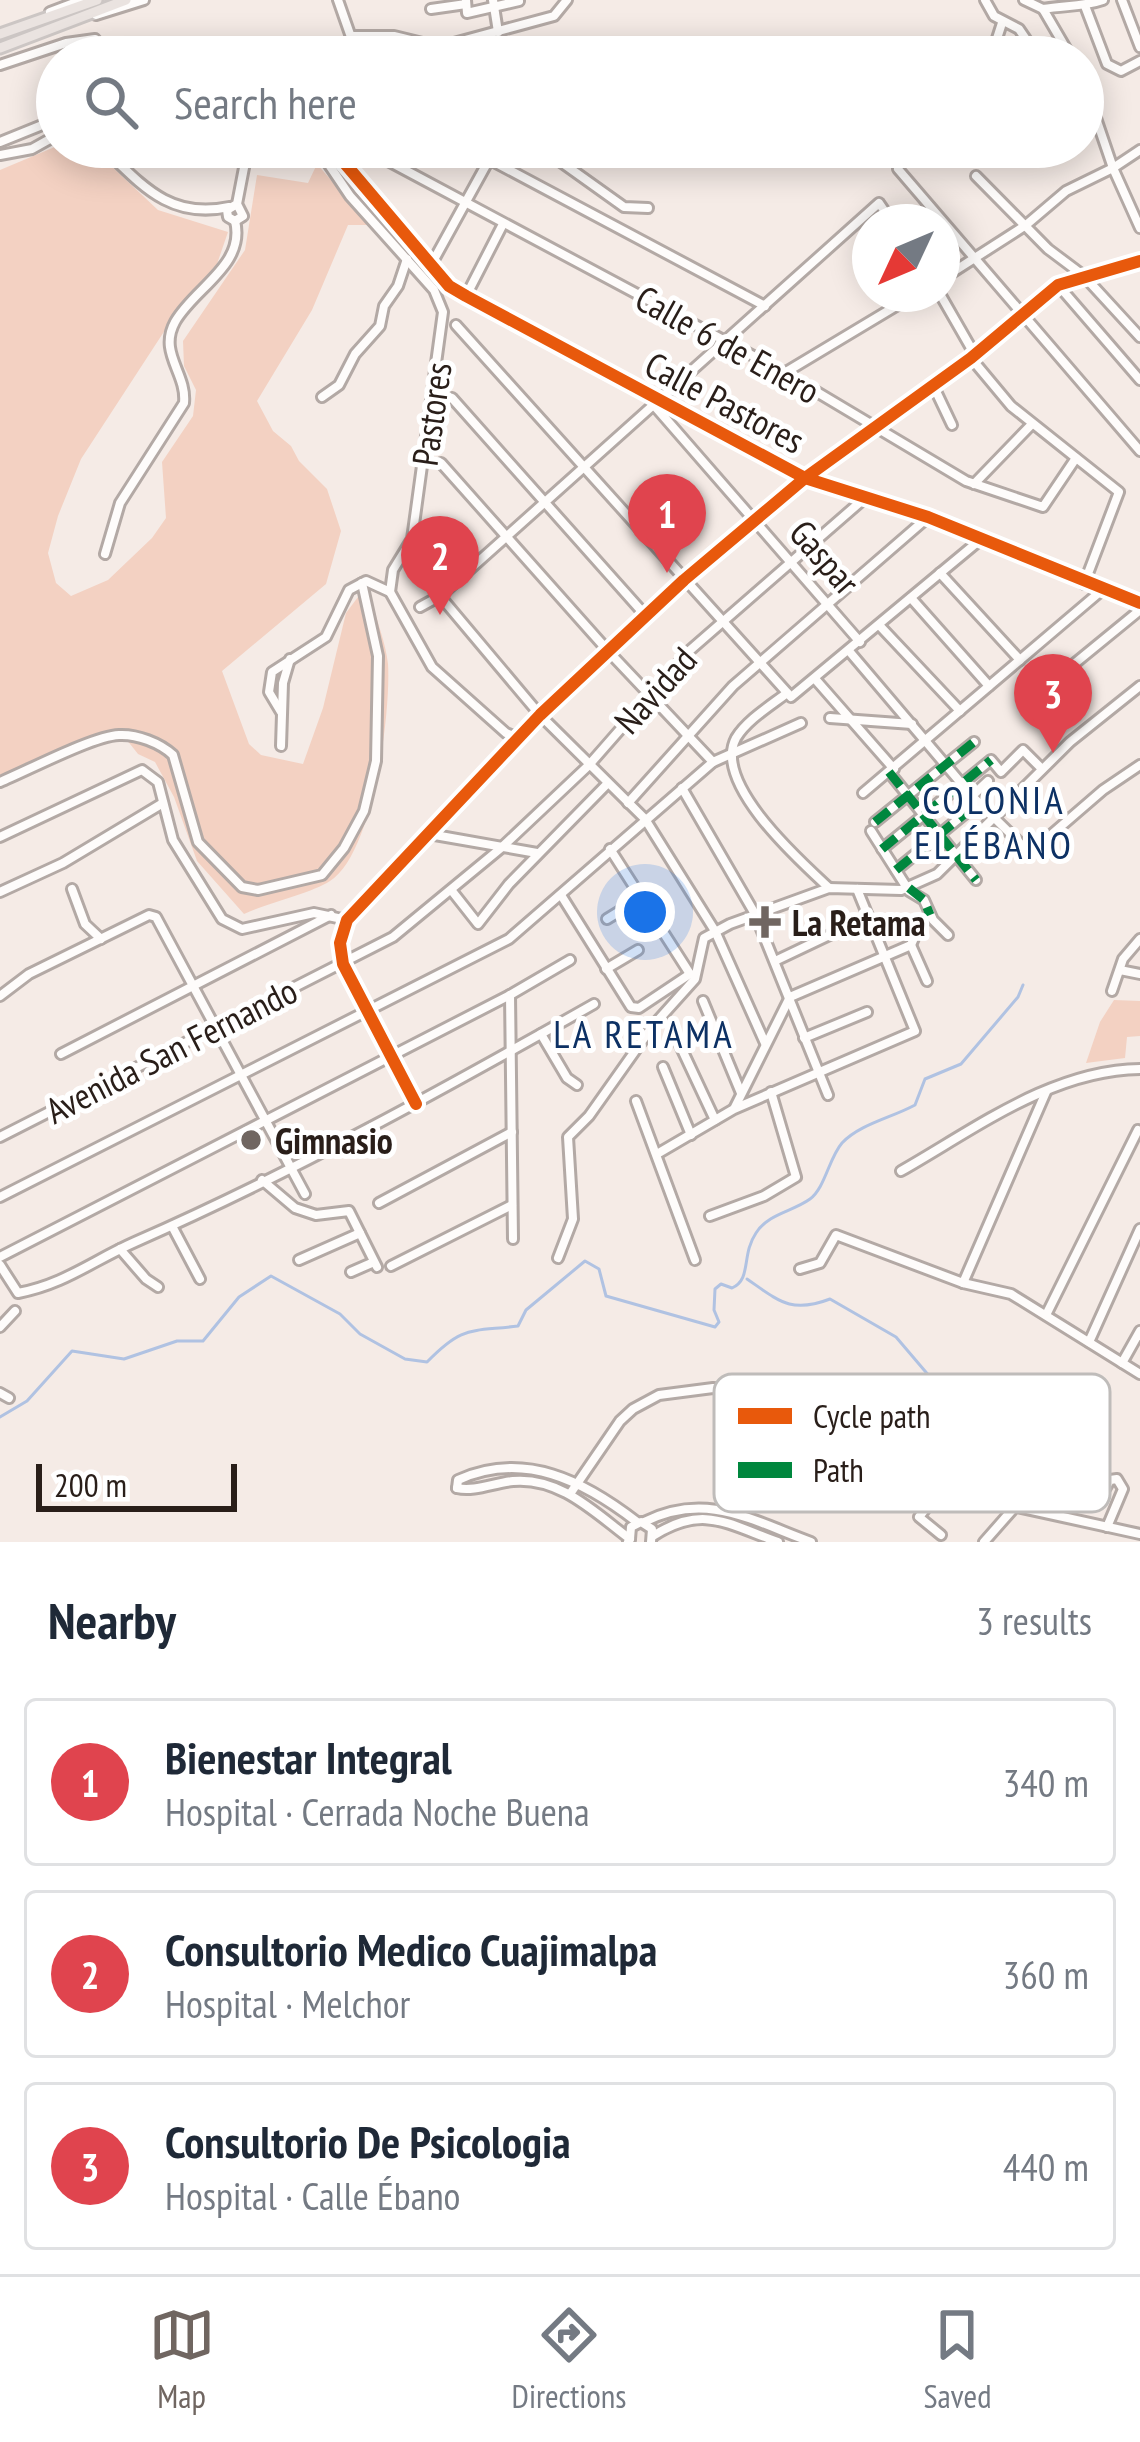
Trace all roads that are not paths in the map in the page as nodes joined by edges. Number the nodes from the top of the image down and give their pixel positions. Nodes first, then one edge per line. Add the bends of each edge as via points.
1 (82, 0) edge
2 (97, 0) edge
3 (144, 0) edge
4 (338, 0) edge
5 (567, 0) edge
6 (985, 0) edge
7 (1024, 0) edge
8 (1102, 0) edge
9 (1122, 0) edge
10 (125, 1) edge
11 (519, 1) edge
12 (1070, 2) edge
13 (494, 3) edge
14 (466, 6) edge
15 (1084, 6) junction
16 (1043, 9) junction
17 (431, 10) dead end
18 (83, 17) junction
19 (30, 23) junction
20 (1002, 23) junction
21 (65, 24) junction
22 (498, 32) junction
23 (0, 34) edge
24 (69, 36) edge
25 (352, 36) joint
26 (394, 36) edge
27 (481, 36) edge
28 (998, 36) edge
29 (1024, 36) edge
30 (1059, 36) edge
31 (1096, 36) edge
32 (1140, 47) edge
33 (0, 48) edge
34 (36, 54) edge
35 (1104, 56) edge
36 (1140, 61) edge
37 (0, 65) edge
38 (36, 127) edge
39 (0, 142) edge
40 (1104, 144) edge
41 (36, 147) edge
42 (1140, 150) edge
43 (0, 155) edge
44 (125, 168) edge
45 (242, 168) edge
46 (331, 168) edge
47 (349, 168) edge
48 (401, 168) edge
49 (484, 168) edge
50 (506, 168) edge
51 (569, 168) edge
52 (1113, 168) junction
53 (898, 169) dead end
54 (976, 176) dead end
55 (464, 202) junction
56 (648, 208) dead end
57 (229, 211) junction
58 (503, 224) junction
59 (1026, 225) junction
60 (852, 227) edge
61 (1140, 228) edge
62 (407, 258) junction
63 (974, 260) junction
64 (1140, 261) edge
65 (431, 265) junction
66 (960, 268) edge
67 (1084, 276) junction
68 (1058, 285) junction
69 (466, 296) junction
70 (765, 306) junction
71 (886, 312) edge
72 (949, 312) edge
73 (1021, 316) junction
74 (456, 325) dead end
75 (1140, 337) edge
76 (728, 341) junction
77 (973, 357) junction
78 (1138, 372) edge
79 (785, 373) junction
80 (933, 385) junction
81 (322, 397) dead end
82 (452, 398) dead end
83 (653, 402) junction
84 (1032, 424) junction
85 (876, 425) junction
86 (952, 425) dead end
87 (1140, 451) edge
88 (1076, 458) junction
89 (441, 463) dead end
90 (583, 466) junction
91 (805, 478) junction
92 (974, 484) junction
93 (866, 497) junction
94 (544, 502) junction
95 (928, 517) junction
96 (754, 522) junction
97 (428, 526) dead end
98 (506, 536) junction
99 (980, 540) junction
100 (105, 554) dead end
101 (790, 563) junction
102 (393, 570) junction
103 (468, 570) junction
104 (940, 573) junction
105 (684, 580) junction
106 (364, 582) junction
107 (1084, 584) junction
108 (1101, 591) junction
109 (390, 592) junction
110 (440, 596) junction
111 (910, 598) junction
112 (826, 605) junction
113 (1140, 606) edge
114 (421, 607) dead end
115 (646, 616) junction
116 (721, 622) junction
117 (879, 625) junction
118 (860, 642) junction
119 (849, 651) junction
120 (608, 652) junction
121 (1020, 660) junction
122 (759, 663) junction
123 (816, 680) junction
124 (989, 686) junction
125 (1137, 689) edge
126 (1041, 692) dead end
127 (791, 695) junction
128 (649, 696) junction
129 (1140, 700) edge
130 (960, 711) junction
131 (540, 715) junction
132 (830, 718) dead end
133 (851, 720) junction
134 (801, 723) dead end
135 (913, 724) junction
136 (687, 735) junction
137 (518, 738) junction
138 (927, 740) junction
139 (974, 742) dead end
140 (281, 746) dead end
141 (734, 753) junction
142 (713, 761) junction
143 (946, 764) junction
144 (590, 765) junction
145 (1140, 765) edge
146 (1042, 769) junction
147 (0, 770) edge
148 (892, 771) junction
149 (14, 776) junction
150 (0, 782) edge
151 (988, 782) dead end
152 (608, 783) junction
153 (963, 786) junction
154 (682, 788) junction
155 (863, 793) dead end
156 (908, 795) junction
157 (975, 800) junction
158 (163, 803) junction
159 (628, 803) junction
160 (924, 816) junction
161 (645, 819) junction
162 (993, 819) junction
163 (428, 834) junction
164 (938, 835) junction
165 (0, 837) edge
166 (501, 848) junction
167 (610, 849) junction
168 (881, 849) junction
169 (537, 853) junction
170 (955, 856) junction
171 (896, 870) junction
172 (976, 880) dead end
173 (829, 888) junction
174 (909, 888) junction
175 (72, 889) dead end
176 (856, 889) junction
177 (452, 891) junction
178 (0, 892) edge
179 (562, 895) junction
180 (641, 898) junction
181 (755, 914) junction
182 (331, 915) junction
183 (930, 915) junction
184 (607, 919) dead end
185 (347, 920) junction
186 (715, 931) junction
187 (836, 932) dead end
188 (948, 935) dead end
189 (101, 938) junction
190 (1140, 939) edge
191 (911, 946) junction
192 (638, 950) dead end
193 (884, 956) junction
194 (570, 960) dead end
195 (775, 962) junction
196 (343, 964) junction
197 (606, 969) junction
198 (1120, 970) junction
199 (1140, 974) edge
200 (693, 977) junction
201 (927, 981) dead end
202 (192, 984) junction
203 (1112, 991) dead end
204 (510, 995) junction
205 (0, 996) edge
206 (790, 997) junction
207 (703, 1001) dead end
208 (594, 1004) dead end
209 (367, 1009) junction
210 (867, 1012) dead end
211 (217, 1027) junction
212 (542, 1034) junction
213 (804, 1038) junction
214 (678, 1041) dead end
215 (764, 1043) junction
216 (510, 1052) junction
217 (61, 1054) dead end
218 (392, 1055) junction
219 (663, 1067) dead end
220 (1127, 1069) junction
221 (1140, 1069) edge
222 (818, 1071) junction
223 (242, 1075) junction
224 (1140, 1081) edge
225 (577, 1085) dead end
226 (1048, 1089) junction
227 (771, 1092) junction
228 (741, 1093) junction
229 (828, 1094) dead end
230 (636, 1101) dead end
231 (416, 1104) junction
232 (734, 1109) junction
233 (265, 1120) junction
234 (715, 1120) junction
235 (1138, 1130) edge
236 (512, 1132) junction
237 (691, 1135) junction
238 (0, 1137) edge
239 (657, 1154) junction
240 (290, 1166) junction
241 (901, 1171) dead end
242 (262, 1180) junction
243 (305, 1194) dead end
244 (0, 1197) edge
245 (379, 1203) dead end
246 (512, 1204) junction
247 (710, 1216) dead end
248 (172, 1226) junction
249 (1140, 1229) edge
250 (360, 1233) junction
251 (513, 1239) dead end
252 (120, 1249) junction
253 (558, 1258) dead end
254 (299, 1260) dead end
255 (695, 1260) dead end
256 (0, 1261) edge
257 (392, 1266) dead end
258 (800, 1269) dead end
259 (351, 1272) dead end
260 (200, 1279) dead end
261 (963, 1283) junction
262 (158, 1287) dead end
263 (15, 1311) dead end
264 (1046, 1315) junction
265 (0, 1327) edge
266 (1140, 1331) edge
267 (1089, 1342) junction
268 (1122, 1363) junction
269 (1140, 1374) edge
270 (714, 1388) edge
271 (1110, 1480) edge
272 (573, 1490) junction
273 (714, 1509) edge
274 (723, 1512) edge
275 (923, 1512) edge
276 (1010, 1512) edge
277 (1035, 1512) edge
278 (641, 1522) junction
279 (1107, 1526) junction
280 (1140, 1534) edge
281 (941, 1535) dead end
282 (652, 1539) edge
283 (630, 1541) edge
284 (778, 1542) edge
285 (811, 1542) edge
286 (984, 1542) edge

1 - 19 street
2 - 19 main road
3 - 18 street
4 - 25 street
5 - 22 street via 554,16
6 - 20 street
7 - 16 street
8 - 15 street
9 - 32 street
10 - 18 main road
11 - 13 street
12 - 15 street
12 - 16 street
13 - 14 street
13 - 22 street
14 - 17 street
15 - 31 street
16 - 30 street
18 - 21 main road
19 - 23 main road
20 - 28 street
20 - 29 street
21 - 24 street
21 - 33 main road
22 - 27 street
25 - 26 street
34 - 37 street
35 - 36 street via 1121,71
38 - 39 street
40 - 52 street
41 - 43 street
42 - 52 street
44 - 57 street via 161,201
45 - 57 street
46 - 62 street, Pastores
47 - 65 street, Calle Pastores
48 - 55 street, Calle 6 de Enero
49 - 55 street
50 - 70 street
51 - 56 street via 624,207
52 - 59 street via 1066,190
52 - 61 street
53 - 63 street
54 - 59 street
55 - 58 street, Calle 6 de Enero
55 - 65 street
57 - 100 street via 238,236 233,255 171,332 169,354 185,394 180,416 120,503
58 - 69 street
58 - 76 street, Calle 6 de Enero
59 - 63 street
59 - 67 street
60 - 70 street
62 - 81 street via 380,326
62 - 102 street, Pastores via 434,290 444,325 412,539
63 - 66 street
63 - 73 street
64 - 67 street
65 - 69 street, Calle Pastores
67 - 68 street
67 - 75 street
68 - 73 street
68 - 78 street
69 - 83 street, Calle Pastores
70 - 76 street
71 - 79 street
72 - 77 street
73 - 77 street
73 - 87 street
74 - 90 street
76 - 79 street, Calle 6 de Enero
76 - 83 street
77 - 80 street
77 - 84 street
79 - 85 street, Calle 6 de Enero
80 - 85 street
80 - 86 street
82 - 94 street
83 - 90 street
83 - 91 street, Calle Pastores
83 - 96 street, Gaspar
84 - 88 street
84 - 92 street
85 - 91 street
85 - 92 street, Calle 6 de Enero
88 - 92 street, Calle 6 de Enero via 1043,508
88 - 107 street via 1119,492
89 - 98 street
90 - 94 street
90 - 105 street
91 - 93 street, Calle Pastores
91 - 96 street
93 - 95 street, Calle Pastores
93 - 101 street, Navidad
94 - 98 street
94 - 115 street
95 - 99 street, Calle Pastores
95 - 112 street
96 - 101 street, Gaspar
96 - 105 street
97 - 103 street
98 - 103 street
98 - 120 street
99 - 104 street
99 - 107 street, Calle Pastores
101 - 112 street, Gaspar
101 - 116 street, Navidad
102 - 106 street
102 - 109 street, Pastores
103 - 110 street
104 - 111 street
104 - 121 street
105 - 115 street
105 - 116 street
106 - 109 street
106 - 140 street via 349,590 326,637 272,672
106 - 149 street via 378,656 376,760 364,811 322,875 242,887 198,842 180,772 162,745 114,735
107 - 108 street, Calle Pastores
108 - 113 street, Calle Pastores
108 - 121 street
109 - 137 street via 432,667
110 - 114 street
110 - 131 street
111 - 117 street
111 - 124 street
112 - 118 street, Gaspar
112 - 122 street
113 - 126 street
115 - 120 street
116 - 122 street
116 - 128 street, Navidad
117 - 118 street
117 - 130 street
118 - 119 street
119 - 123 street
119 - 135 street
120 - 128 street
120 - 131 street
121 - 124 street
122 - 127 street
122 - 136 street
123 - 127 street
123 - 133 street
124 - 130 street
125 - 129 street
125 - 146 street
127 - 141 street via 739,734
128 - 136 street
128 - 144 street, Navidad
130 - 138 street
131 - 137 street
131 - 144 street
132 - 133 street
133 - 135 street
133 - 148 street
134 - 141 street
135 - 138 street
136 - 142 street
136 - 159 street
137 - 163 street
138 - 143 street
138 - 148 street
139 - 143 street
141 - 142 street
141 - 173 street via 757,812
142 - 154 street
143 - 153 street
143 - 156 street
144 - 152 street
144 - 166 street, Navidad
145 - 162 street via 1034,852
146 - 153 street via 1023,750 1001,772 991,760
146 - 162 street
147 - 149 street
148 - 155 street
148 - 156 street
149 - 150 street
151 - 157 street
152 - 159 street
152 - 169 street
153 - 157 street
153 - 160 street
154 - 161 street
154 - 181 street
156 - 160 street
156 - 168 street via 873,826
157 - 162 street
157 - 164 street
158 - 165 street via 154,776 133,771
158 - 178 street
158 - 182 street via 172,840 222,919 242,928
159 - 161 street
160 - 164 street
160 - 168 street
161 - 167 street
161 - 186 street
162 - 170 street
163 - 166 street
163 - 185 street
164 - 170 street
164 - 171 street
166 - 169 street
166 - 177 street, Navidad
167 - 179 street
167 - 180 street
168 - 171 street
169 - 177 street via 478,924
170 - 172 street
170 - 174 street
171 - 174 street
173 - 176 street
173 - 181 street
174 - 176 street
174 - 183 street
175 - 189 street via 85,924
176 - 193 street
177 - 196 street, Avenida San Fernando
179 - 197 street
179 - 209 street via 509,939
180 - 184 street
180 - 200 street
181 - 186 street
181 - 195 street
182 - 185 street
182 - 202 street
183 - 188 street
183 - 191 street
185 - 196 street
186 - 200 street via 704,938
186 - 215 street
187 - 195 street
189 - 202 street via 149,915
189 - 205 street
190 - 198 street
191 - 193 street
191 - 201 street
192 - 197 street
193 - 206 street
193 - 222 street via 915,1031
194 - 204 street
195 - 206 street
196 - 209 street
196 - 211 street, Avenida San Fernando
197 - 200 street via 639,1008
198 - 199 street
198 - 203 street
200 - 253 street via 568,1137 573,1219
202 - 211 street
202 - 217 street
204 - 216 street
204 - 218 street
206 - 213 street
206 - 215 street
207 - 228 street
208 - 212 street
209 - 218 street
209 - 223 street
210 - 213 street
211 - 223 street
211 - 238 street, Avenida San Fernando
212 - 216 street
212 - 225 street
213 - 222 street
214 - 234 street
215 - 228 street
216 - 231 street
216 - 236 street
218 - 231 street
218 - 233 street
219 - 237 street
220 - 221 street
220 - 224 street
220 - 226 street
222 - 227 street
222 - 229 street
223 - 233 street
223 - 244 street
226 - 241 street
226 - 261 street
227 - 232 street
227 - 247 street via 796,1177
228 - 232 street
230 - 239 street
231 - 240 street
232 - 234 street
233 - 240 street
233 - 256 street
234 - 237 street
235 - 264 street
236 - 245 street
236 - 246 street
237 - 239 street
239 - 255 street
240 - 242 street
240 - 243 street
242 - 248 street
242 - 250 street via 295,1208 349,1211
246 - 251 street
246 - 257 street
248 - 252 street
248 - 260 street
249 - 267 street
250 - 254 street
250 - 259 street via 375,1265
252 - 256 street via 52,1287 18,1293
252 - 262 street
258 - 261 street via 820,1263 836,1235
261 - 264 street via 1011,1294
263 - 265 street
264 - 267 street
266 - 268 street
267 - 268 street
268 - 269 street
270 - 272 street via 659,1395 633,1409
271 - 279 street via 1123,1489
272 - 272 street via 522,1465 479,1470 457,1488 540,1480
272 - 278 street
272 - 283 street
273 - 278 street via 670,1510
274 - 285 street
275 - 281 street via 919,1517
276 - 286 street
277 - 279 street
278 - 282 street
278 - 283 street
279 - 280 street
282 - 284 street via 695,1516

